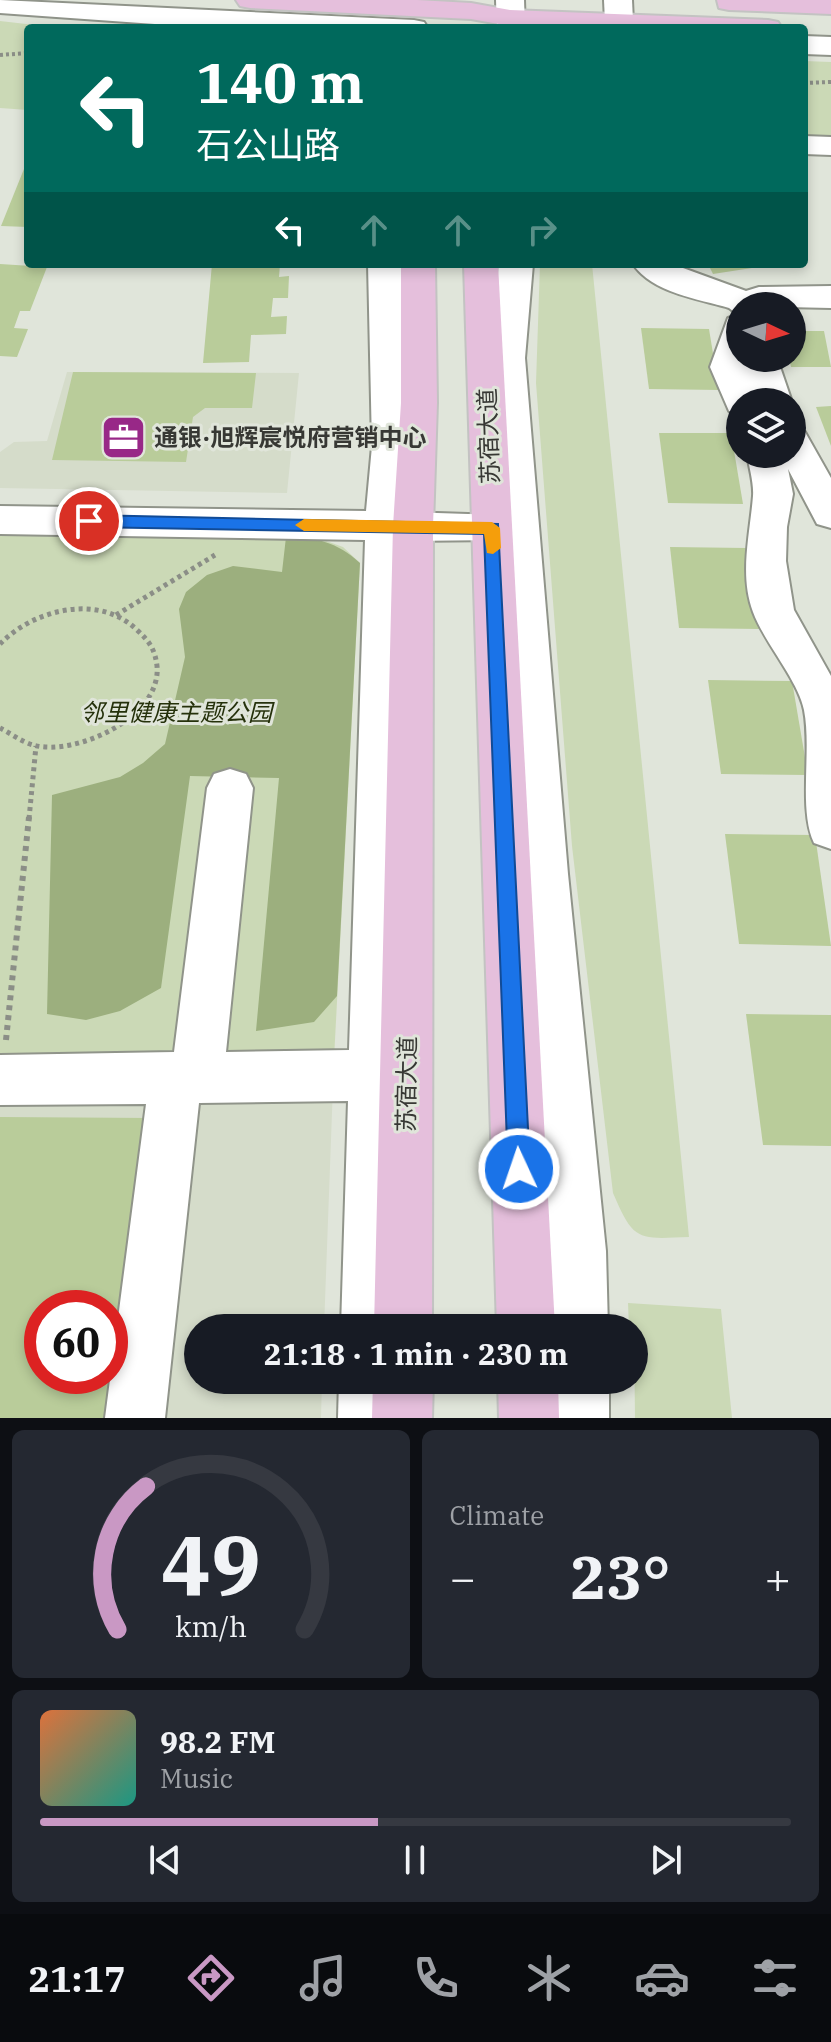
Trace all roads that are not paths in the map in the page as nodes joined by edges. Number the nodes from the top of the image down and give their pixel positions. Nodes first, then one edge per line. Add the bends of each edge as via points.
1 (250, 0) edge
2 (680, 0) edge
3 (295, 1) edge
4 (0, 5) edge
5 (831, 6) edge
6 (618, 11) edge
7 (472, 13) edge
8 (510, 15) edge
9 (401, 17) edge
10 (733, 24) edge
11 (808, 29) edge
12 (831, 30) edge
13 (808, 45) edge
14 (831, 46) edge
15 (808, 145) edge
16 (831, 146) edge
17 (385, 268) edge
18 (418, 268) edge
19 (481, 268) edge
20 (516, 268) edge
21 (654, 268) edge
22 (806, 297) edge
23 (831, 297) edge
24 (726, 302) edge
25 (806, 467) edge
26 (768, 468) edge
27 (831, 514) edge
28 (0, 520) edge
29 (399, 526) junction
30 (492, 528) junction
31 (831, 771) edge
32 (230, 788) dead end
33 (831, 829) edge
34 (392, 1075) junction
35 (187, 1077) junction
36 (1, 1080) edge
37 (371, 1314) edge
38 (402, 1314) edge
39 (525, 1314) edge
40 (579, 1314) edge
41 (369, 1394) edge
42 (403, 1394) edge
43 (528, 1394) edge
44 (579, 1394) edge
45 (135, 1418) edge
46 (368, 1418) edge
47 (402, 1418) edge
48 (529, 1418) edge
49 (579, 1418) edge

1 - 3 main road
2 - 5 main road
3 - 9 main road
4 - 9 street via 148,17
6 - 8 main road
6 - 10 main road
7 - 8 main road
7 - 9 main road
11 - 12 main road
13 - 14 street
15 - 16 street
17 - 29 street
18 - 29 main road, 苏宿大道 via 419,403
19 - 30 main road, 苏宿大道
20 - 40 street via 507,358 544,874 579,1260
21 - 24 street
22 - 23 street
25 - 27 street
26 - 31 street via 773,494 766,561 773,611 826,707
28 - 29 street
29 - 30 street
29 - 34 main road, 苏宿大道
30 - 39 main road, 苏宿大道
31 - 33 street
32 - 35 street
34 - 35 street
34 - 37 street
34 - 38 main road, 苏宿大道
35 - 36 street
35 - 45 street
41 - 46 street
42 - 47 main road
43 - 48 main road
44 - 49 street

